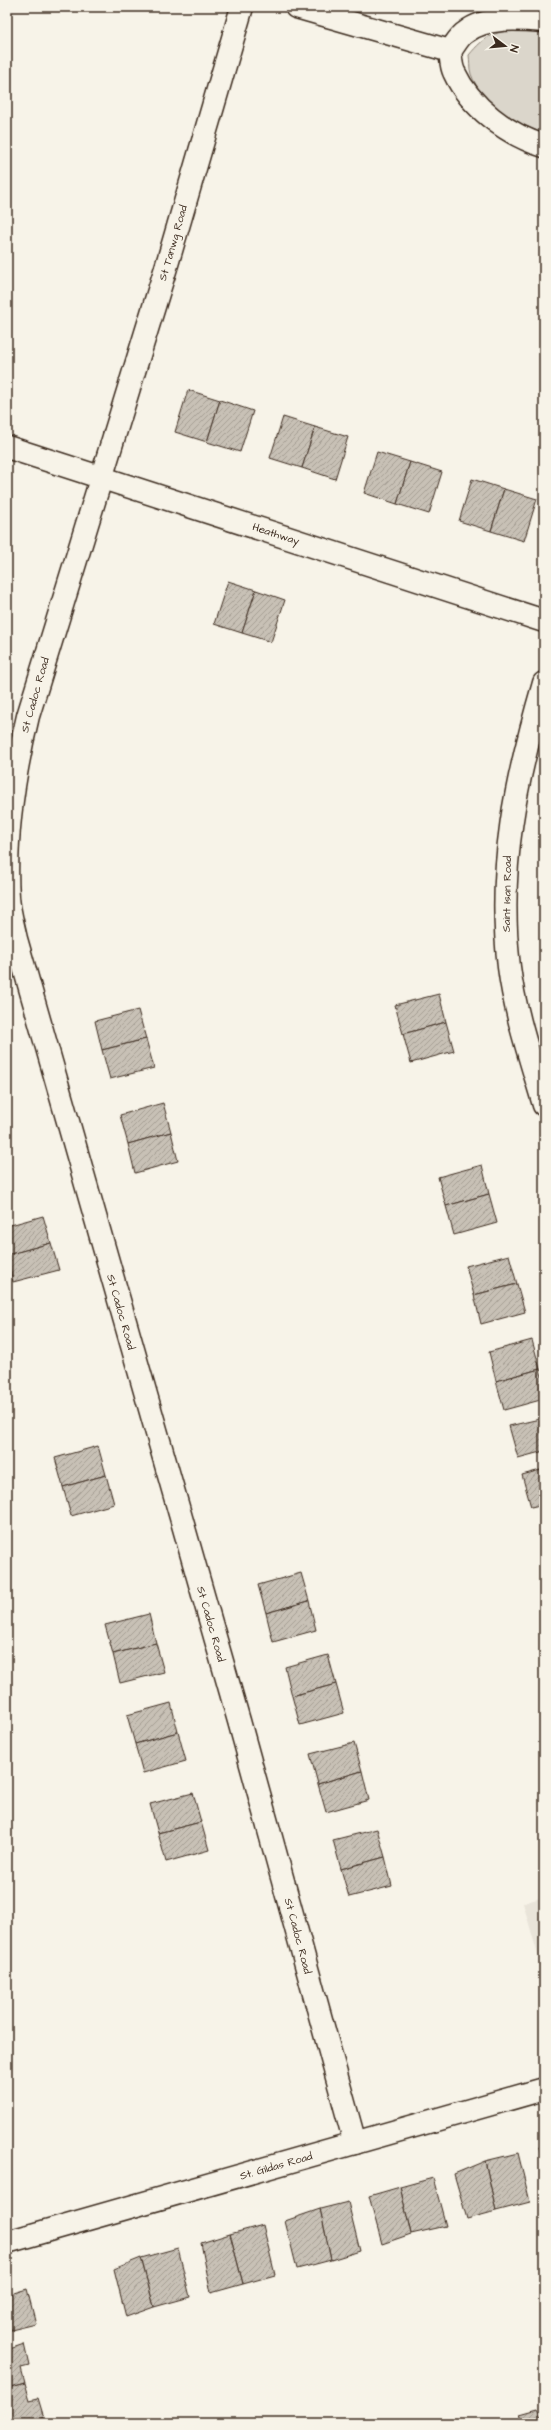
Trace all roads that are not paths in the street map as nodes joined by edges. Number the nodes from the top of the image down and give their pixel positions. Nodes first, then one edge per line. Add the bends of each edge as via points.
1 (242, 7) edge
2 (296, 7) edge
3 (544, 21) edge
4 (450, 51) junction
5 (544, 146) edge
6 (7, 447) edge
7 (102, 478) junction
8 (544, 621) edge
9 (544, 683) edge
10 (544, 1105) edge
11 (544, 2090) edge
12 (355, 2143) junction
13 (7, 2242) edge

1 - 7 street, St Tanwg Road
2 - 4 street
3 - 4 street via 519,19 485,23 466,32
4 - 5 street via 453,70 464,90 511,132
6 - 7 street, Heathway
7 - 8 street, Heathway
7 - 12 street, St Cadoc Road via 28,716 18,757 7,853 8,898 16,939
9 - 10 street, Saint Isan Road via 523,755 512,806 507,852 505,919 509,968 516,1003
11 - 12 street, St. Gildas Road
12 - 13 street, St. Gildas Road

